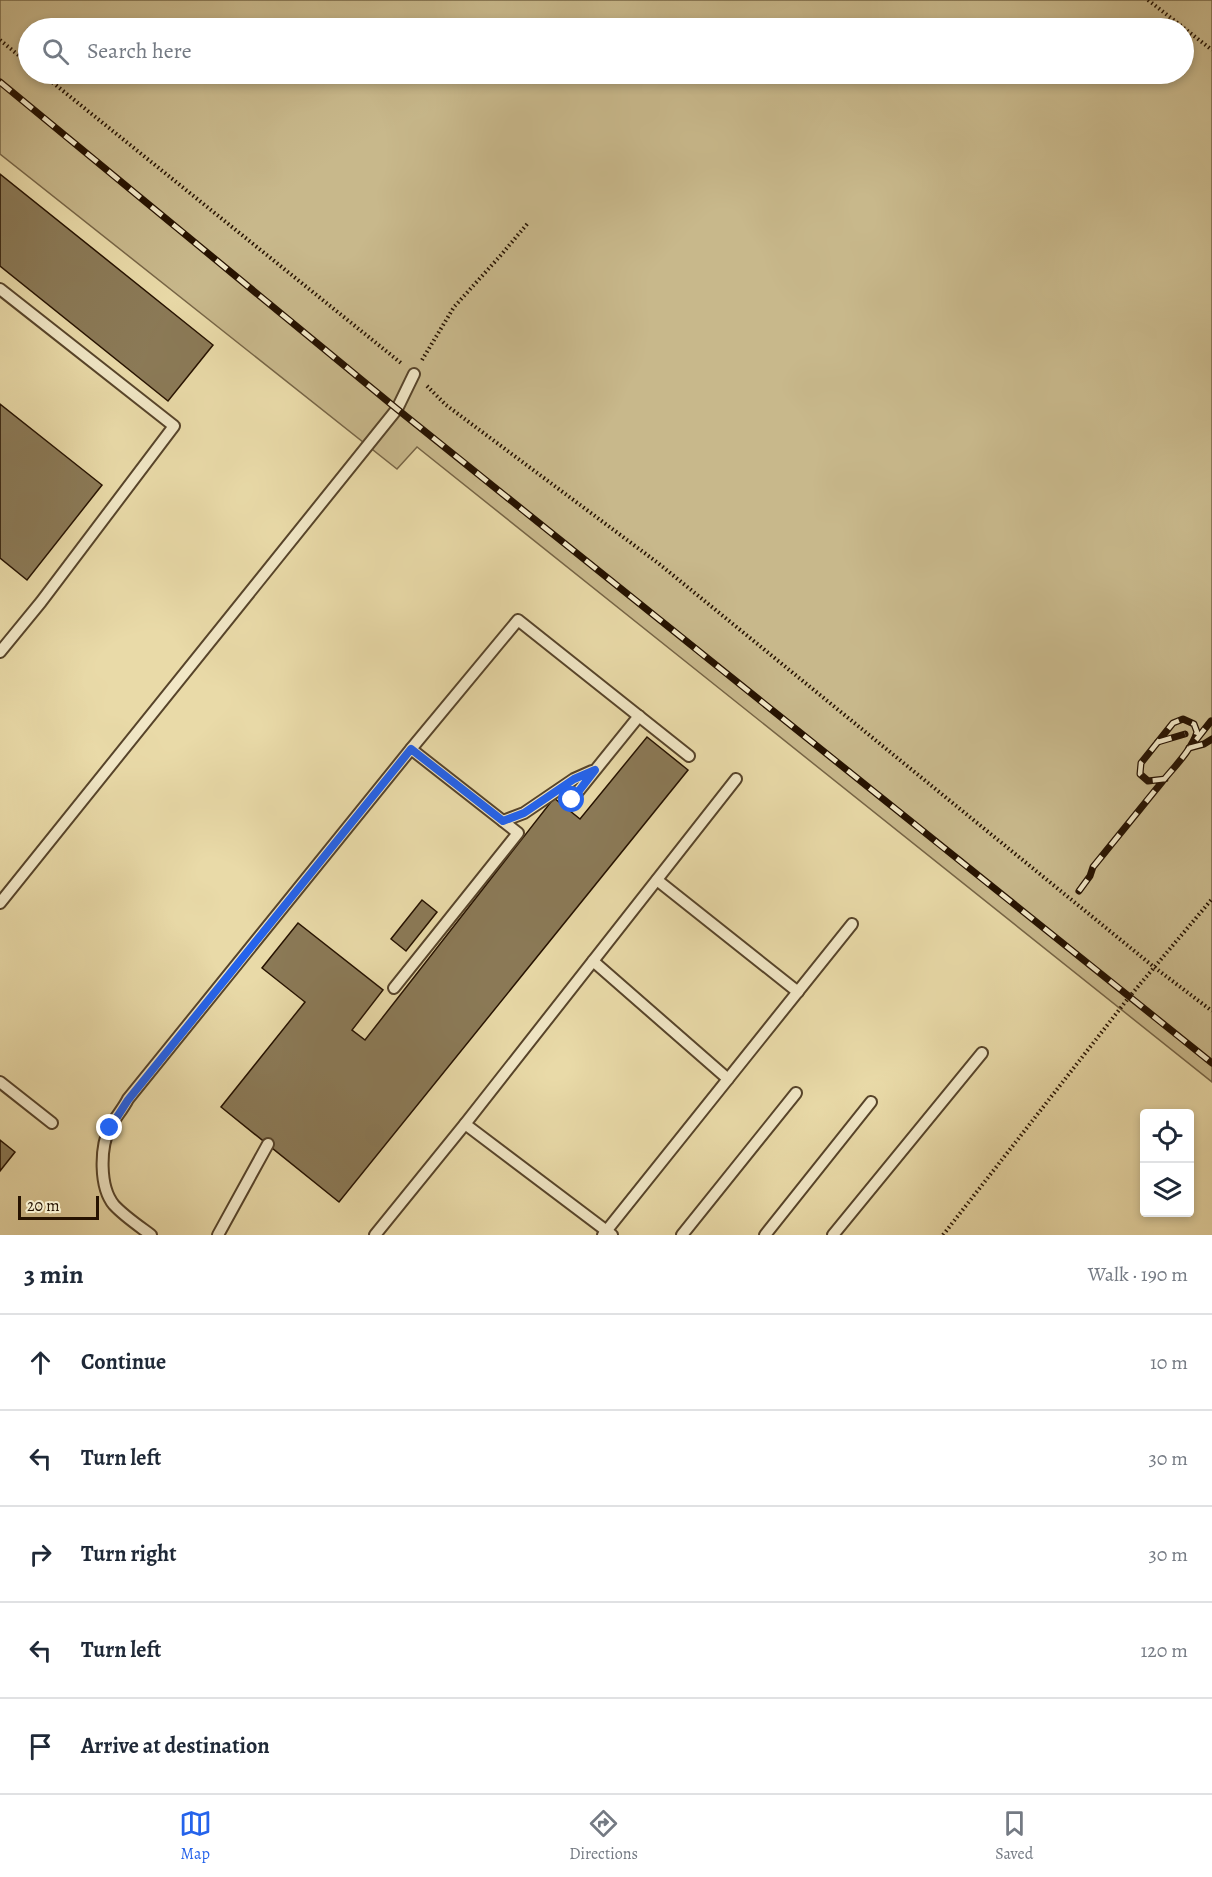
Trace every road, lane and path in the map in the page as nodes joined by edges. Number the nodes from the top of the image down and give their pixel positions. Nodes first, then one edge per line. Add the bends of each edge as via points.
1 (1148, 0) edge
2 (1171, 18) edge
3 (1194, 36) edge
4 (0, 40) edge
5 (1212, 50) edge
6 (18, 55) edge
7 (54, 84) edge
8 (528, 223) dead end
9 (0, 289) edge
10 (414, 374) junction
11 (0, 652) edge
12 (639, 716) junction
13 (411, 749) junction
14 (689, 756) dead end
15 (595, 770) junction
16 (736, 779) dead end
17 (572, 800) dead end
18 (503, 821) junction
19 (657, 880) junction
20 (1212, 899) edge
21 (0, 903) edge
22 (852, 924) dead end
23 (593, 962) junction
24 (1154, 967) junction
25 (394, 988) dead end
26 (798, 992) junction
27 (1212, 1011) edge
28 (981, 1053) dead end
29 (728, 1079) junction
30 (0, 1082) edge
31 (796, 1093) dead end
32 (871, 1102) dead end
33 (52, 1123) dead end
34 (465, 1124) junction
35 (268, 1144) dead end
36 (607, 1234) edge
37 (151, 1235) edge
38 (218, 1235) edge
39 (375, 1235) edge
40 (682, 1235) edge
41 (765, 1235) edge
42 (833, 1235) edge
43 (943, 1235) edge

1 - 2 path
3 - 5 path
4 - 6 path
7 - 10 path
8 - 10 path via 453,307
9 - 11 lane via 174,426
10 - 21 lane via 397,410
10 - 24 path via 446,405 658,563
12 - 13 lane via 518,620
12 - 14 lane
12 - 15 lane
13 - 18 lane
13 - 37 lane via 128,1100 110,1128 105,1144 106,1191 114,1205
15 - 17 lane
15 - 18 lane via 574,779 524,813
16 - 19 lane
18 - 25 lane via 518,833
19 - 23 lane
19 - 26 lane
20 - 24 path
22 - 26 lane
23 - 29 lane
23 - 34 lane
24 - 27 path
24 - 43 path
26 - 29 lane
28 - 42 lane
29 - 36 lane
30 - 33 lane
31 - 40 lane
32 - 41 lane
34 - 36 lane
34 - 39 lane
35 - 38 lane

